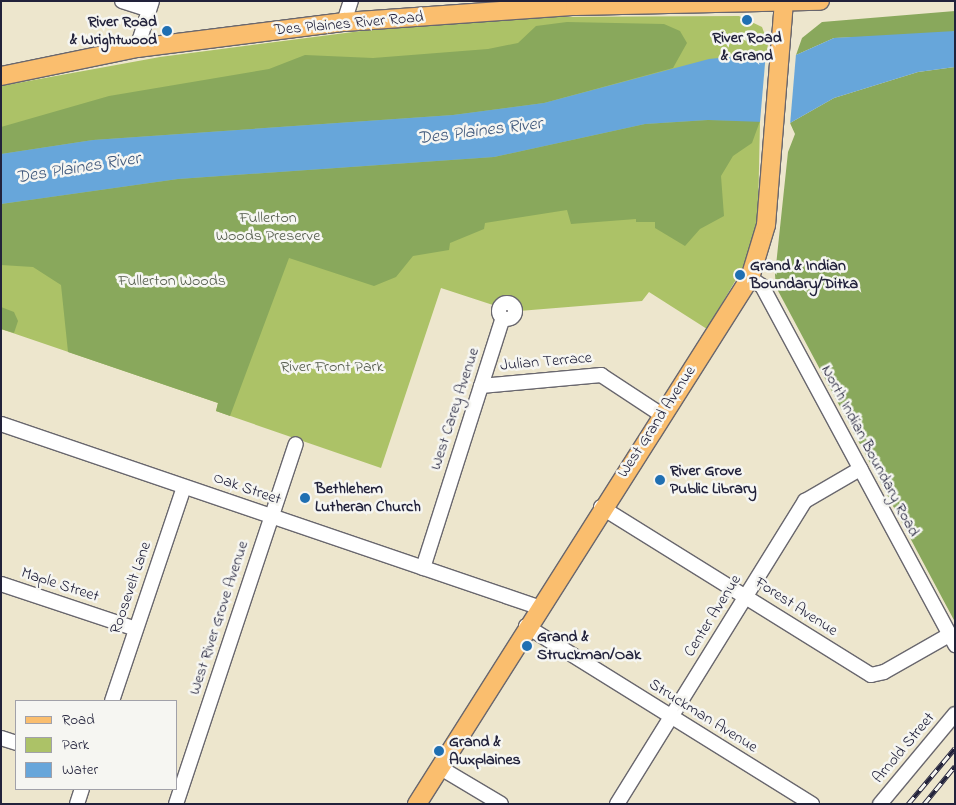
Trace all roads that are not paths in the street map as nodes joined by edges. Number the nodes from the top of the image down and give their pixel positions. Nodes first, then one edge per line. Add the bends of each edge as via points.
1 (122, 1) edge
2 (351, 1) edge
3 (820, 1) edge
4 (784, 2) edge
5 (151, 6) edge
6 (344, 22) junction
7 (137, 48) junction
8 (1, 76) edge
9 (750, 278) junction
10 (503, 318) dead end
11 (481, 386) junction
12 (662, 415) junction
13 (1, 424) edge
14 (296, 444) dead end
15 (860, 469) junction
16 (184, 487) junction
17 (602, 507) junction
18 (271, 516) junction
19 (423, 568) junction
20 (1, 584) edge
21 (746, 596) junction
22 (538, 607) junction
23 (526, 626) junction
24 (136, 629) junction
25 (952, 640) edge
26 (112, 700) edge
27 (955, 714) edge
28 (672, 717) junction
29 (1, 738) edge
30 (15, 743) edge
31 (439, 767) junction
32 (178, 788) edge
33 (82, 790) edge
34 (178, 790) edge
35 (77, 804) edge
36 (176, 804) edge
37 (417, 804) edge
38 (501, 804) edge
39 (618, 804) edge
40 (812, 804) edge
41 (880, 804) edge

1 - 5 street
2 - 6 street
3 - 4 main road, Des Plaines River Road
4 - 6 main road, Des Plaines River Road via 574,6
4 - 9 main road, West Grand Avenue via 766,225
5 - 7 street
6 - 7 main road, Des Plaines River Road
7 - 8 main road, Des Plaines River Road
9 - 12 main road, West Grand Avenue
9 - 15 street, North Indian Boundary Road via 762,286
10 - 11 street, West Carey Avenue
11 - 12 street, Julian Terrace via 601,375
11 - 19 street, West Carey Avenue
12 - 17 main road, West Grand Avenue
13 - 16 street, Oak Street
14 - 18 street, West River Grove Avenue
15 - 21 street, Center Avenue via 805,501
15 - 25 street, North Indian Boundary Road
16 - 18 street, Oak Street
16 - 24 street, Roosevelt Lane
17 - 21 street, Forest Avenue
17 - 22 main road, West Grand Avenue
18 - 19 street, Oak Street
18 - 32 street, West River Grove Avenue
19 - 22 street, Oak Street
20 - 24 street, Maple Street
21 - 25 street, Forest Avenue via 871,674 884,672
21 - 28 street, Center Avenue
22 - 23 main road, West Grand Avenue
23 - 28 street, Struckman Avenue
23 - 31 main road, West Grand Avenue
24 - 26 street, Roosevelt Lane
27 - 41 street, Arnold Street
28 - 39 street, Center Avenue
28 - 40 street, Struckman Avenue
29 - 30 street
31 - 37 main road, West Grand Avenue
31 - 38 street
33 - 35 street
34 - 36 street, West River Grove Avenue

